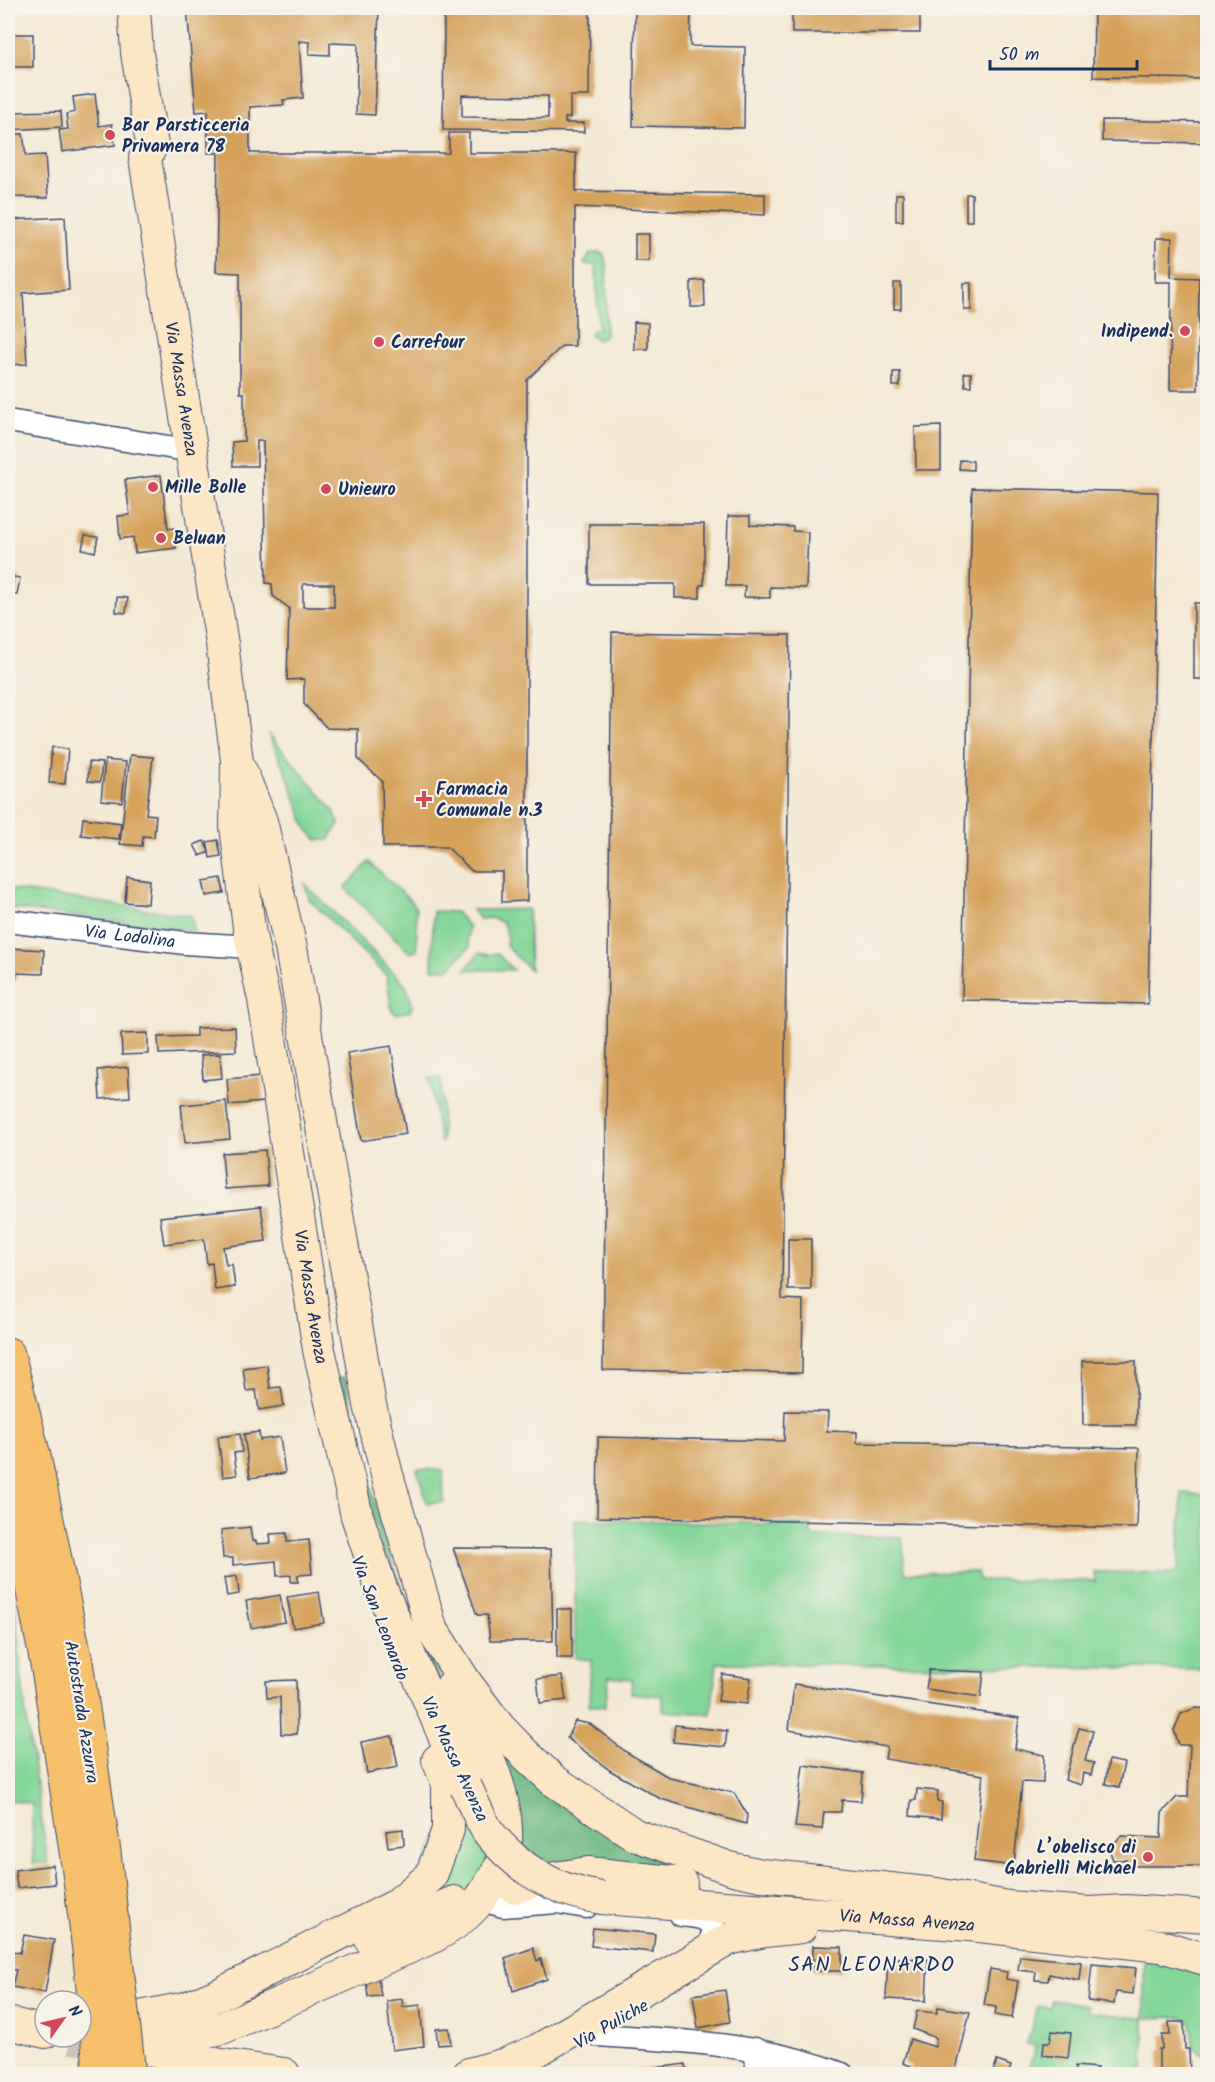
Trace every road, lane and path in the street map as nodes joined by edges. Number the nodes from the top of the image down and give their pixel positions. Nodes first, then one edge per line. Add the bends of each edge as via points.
1 (112, 8) edge
2 (134, 8) edge
3 (145, 158) junction
4 (8, 421) edge
5 (193, 452) junction
6 (237, 761) junction
7 (8, 921) edge
8 (289, 937) junction
9 (253, 948) junction
10 (319, 1350) junction
11 (8, 1354) edge
12 (8, 1464) edge
13 (431, 1628) junction
14 (62, 1666) junction
15 (521, 1870) junction
16 (468, 1901) junction
17 (1008, 1906) junction
18 (1201, 1921) edge
19 (970, 1924) junction
20 (700, 1954) junction
21 (1208, 1959) edge
22 (8, 2005) edge
23 (33, 2009) edge
24 (8, 2024) edge
25 (33, 2030) edge
26 (595, 2036) junction
27 (139, 2043) edge
28 (754, 2049) junction
29 (221, 2069) edge
30 (100, 2074) edge
31 (284, 2074) edge
32 (469, 2074) edge
33 (516, 2074) edge
34 (758, 2074) edge
35 (842, 2074) edge

1 - 3 main road, Via Massa Avenza via 135,148
2 - 3 main road, Via Massa Avenza via 152,145
3 - 5 main road, Via Massa Avenza
4 - 5 street
5 - 6 main road, Via Massa Avenza
6 - 8 main road, Via Massa Avenza via 261,821
6 - 9 main road, Via Massa Avenza via 236,827
7 - 9 street, Via Lodolina
8 - 9 street via 276,962
8 - 9 street via 268,922
8 - 13 main road, Via Massa Avenza via 370,1405
9 - 10 main road, Via Massa Avenza
10 - 19 main road, Via Massa Avenza, bridge via 357,1516 379,1580 466,1787 489,1832 530,1874 562,1890 602,1898
10 - 27 main road, Via San Leonardo via 319,1413 341,1514 369,1596 448,1784 448,1830 430,1876 395,1906 220,1994 186,2007
11 - 14 highway, Autostrada Azzurra via 34,1456
12 - 14 highway, Autostrada Azzurra
13 - 15 main road via 442,1664 498,1781
13 - 17 main road, Via Massa Avenza via 466,1683 526,1755 553,1780 634,1835 762,1875
14 - 27 highway, Autostrada Azzurra, bridge via 104,1852
14 - 30 highway, Autostrada Azzurra, bridge
15 - 16 main road
15 - 17 main road via 878,1902
16 - 20 street via 503,1906 557,1902 702,1917 714,1928
16 - 27 main road via 455,1925 431,1938 222,2028
17 - 18 main road, Via Massa Avenza via 1126,1911
19 - 20 main road via 910,1930 800,1927 738,1937
19 - 21 main road, Via Massa Avenza via 1161,1946
20 - 26 street, Via Puliche via 670,1990
20 - 32 main road via 538,2050
22 - 23 main road
24 - 25 main road
26 - 28 street
26 - 33 street, Via Puliche
27 - 29 main road
28 - 34 street
28 - 35 street
29 - 31 main road

